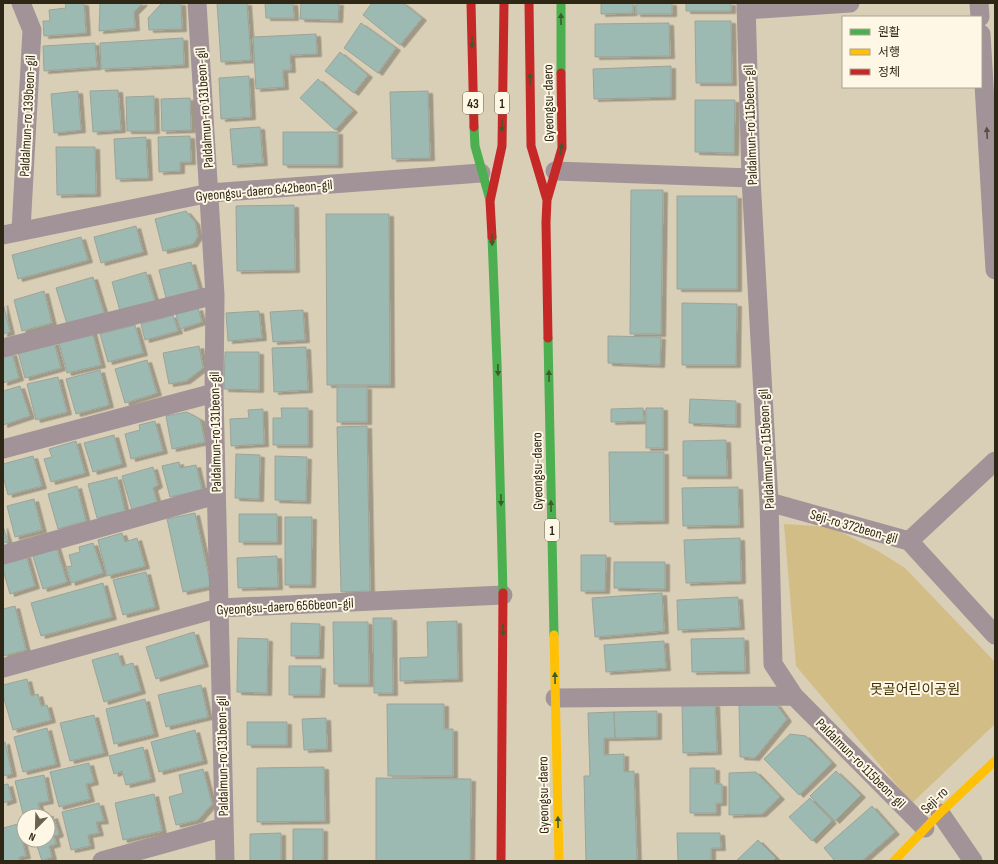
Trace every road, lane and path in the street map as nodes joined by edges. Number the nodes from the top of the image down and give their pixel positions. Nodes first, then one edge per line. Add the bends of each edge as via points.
1 (21, 3) edge
2 (197, 3) edge
3 (471, 3) edge
4 (504, 3) edge
5 (529, 3) edge
6 (561, 3) edge
7 (850, 3) edge
8 (979, 3) edge
9 (746, 7) edge
10 (980, 16) edge
11 (982, 51) edge
12 (555, 171) junction
13 (481, 173) junction
14 (751, 178) junction
15 (210, 192) junction
16 (547, 200) junction
17 (490, 201) junction
18 (21, 230) junction
19 (3, 235) edge
20 (995, 270) edge
21 (215, 295) junction
22 (3, 348) edge
23 (214, 393) junction
24 (3, 449) edge
25 (995, 461) edge
26 (216, 495) junction
27 (769, 502) junction
28 (909, 541) junction
29 (3, 555) edge
30 (503, 595) junction
31 (219, 608) junction
32 (995, 635) edge
33 (3, 668) edge
34 (794, 696) junction
35 (555, 698) junction
36 (995, 761) edge
37 (940, 813) junction
38 (224, 828) junction
39 (925, 828) junction
40 (102, 861) edge
41 (225, 861) edge
42 (501, 861) edge
43 (559, 861) edge
44 (894, 861) edge
45 (973, 861) edge

1 - 18 street, Paldalmun-ro 139beon-gil via 32,30
2 - 15 street, Paldalmun-ro 131beon-gil
3 -> 13 main road, 43 via 475,146
4 -> 17 main road, 1 via 502,146
16 -> 5 main road, Gyeongsu-daero / 1 via 532,146
12 -> 6 main road, Gyeongsu-daero via 562,148
7 - 9 street, Paldalmun-ro 115beon-gil
8 - 10 street
9 - 14 street, Paldalmun-ro 115beon-gil
20 -> 11 street
12 - 14 street
12 - 16 main road, Gyeongsu-daero
13 - 15 street, Gyeongsu-daero 642beon-gil
13 - 17 main road, 43
14 - 27 street, Paldalmun-ro 115beon-gil
15 - 18 street, Gyeongsu-daero 642beon-gil
15 - 21 street, Paldalmun-ro 131beon-gil
35 -> 16 main road, Gyeongsu-daero / 1
17 -> 30 main road, 1
18 - 19 street, Gyeongsu-daero 642beon-gil
21 - 22 street
21 - 23 street, Paldalmun-ro 131beon-gil
23 - 24 street
23 - 26 street, Paldalmun-ro 131beon-gil
25 - 28 street
26 - 29 street
26 - 31 street, Paldalmun-ro 131beon-gil
27 - 28 street, Seji-ro 372beon-gil
27 - 34 street, Paldalmun-ro 115beon-gil via 773,664
28 - 32 street, Seji-ro 372beon-gil
30 - 31 street, Gyeongsu-daero 656beon-gil
30 -> 42 main road, 1
31 - 33 street, Gyeongsu-daero 656beon-gil
31 - 38 street, Paldalmun-ro 131beon-gil
34 - 35 street
34 - 39 street, Paldalmun-ro 115beon-gil
43 -> 35 main road, Gyeongsu-daero / 1
36 - 37 main road, Seji-ro
37 - 39 main road, Seji-ro
37 - 45 street
38 - 40 street
38 - 41 street, Paldalmun-ro 131beon-gil
39 - 44 main road, Seji-ro

